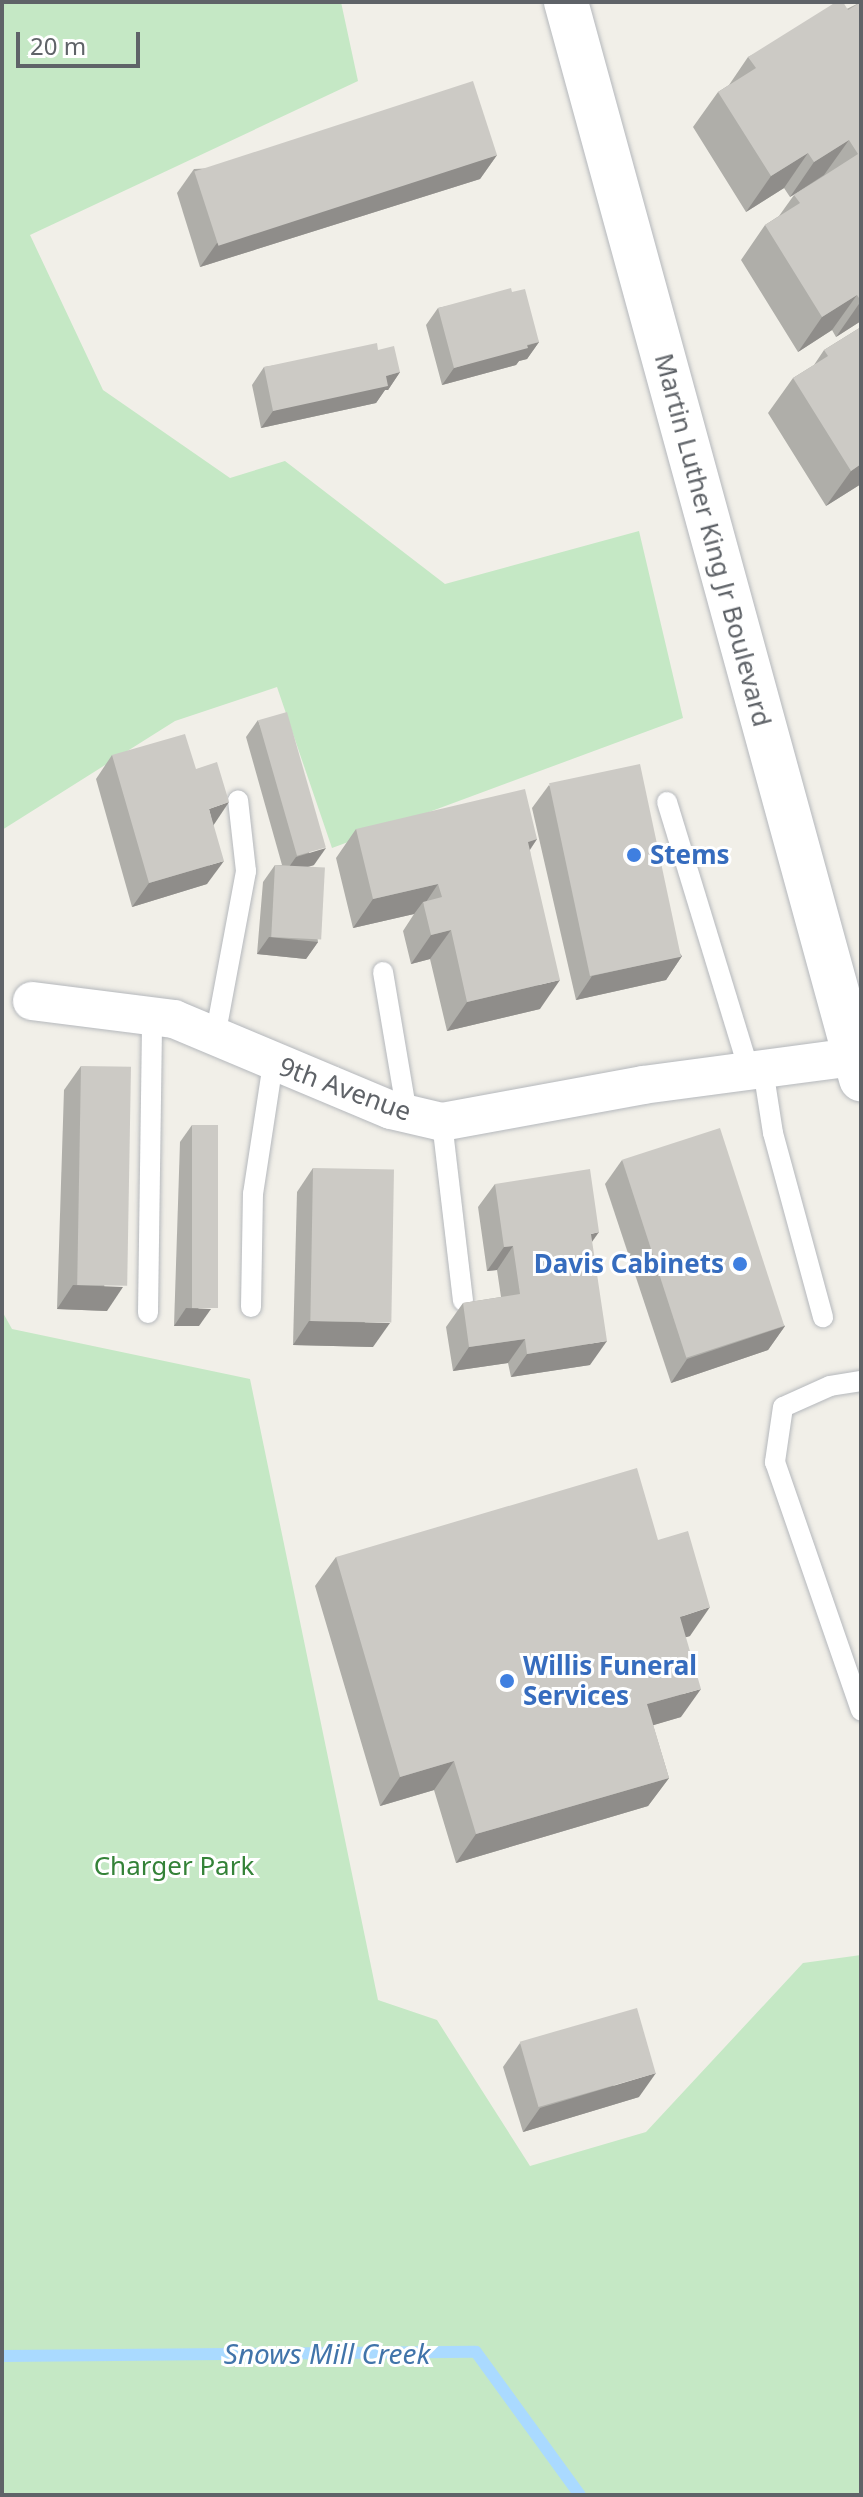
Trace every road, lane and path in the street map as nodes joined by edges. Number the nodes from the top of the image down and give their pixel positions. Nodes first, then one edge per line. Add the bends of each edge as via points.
1 (566, 2) edge
2 (238, 800) dead end
3 (667, 802) dead end
4 (383, 972) dead end
5 (32, 1001) dead end
6 (152, 1017) junction
7 (215, 1037) junction
8 (273, 1064) junction
9 (858, 1068) edge
10 (756, 1070) junction
11 (424, 1118) junction
12 (463, 1301) edge
13 (251, 1307) dead end
14 (148, 1313) dead end
15 (823, 1317) dead end
16 (861, 1381) edge
17 (861, 1711) edge

1 - 9 main road, Martin Luther King Jr Boulevard
2 - 7 lane via 246,871
3 - 10 lane
4 - 11 lane
5 - 6 street, 9th Avenue
6 - 7 street, 9th Avenue via 174,1019
6 - 14 lane
7 - 8 street, 9th Avenue
8 - 11 street, 9th Avenue
8 - 13 lane via 253,1194
9 - 10 street, 9th Avenue
10 - 11 street, 9th Avenue
10 - 15 lane
11 - 12 lane
16 - 17 lane via 830,1386 783,1407 775,1462

